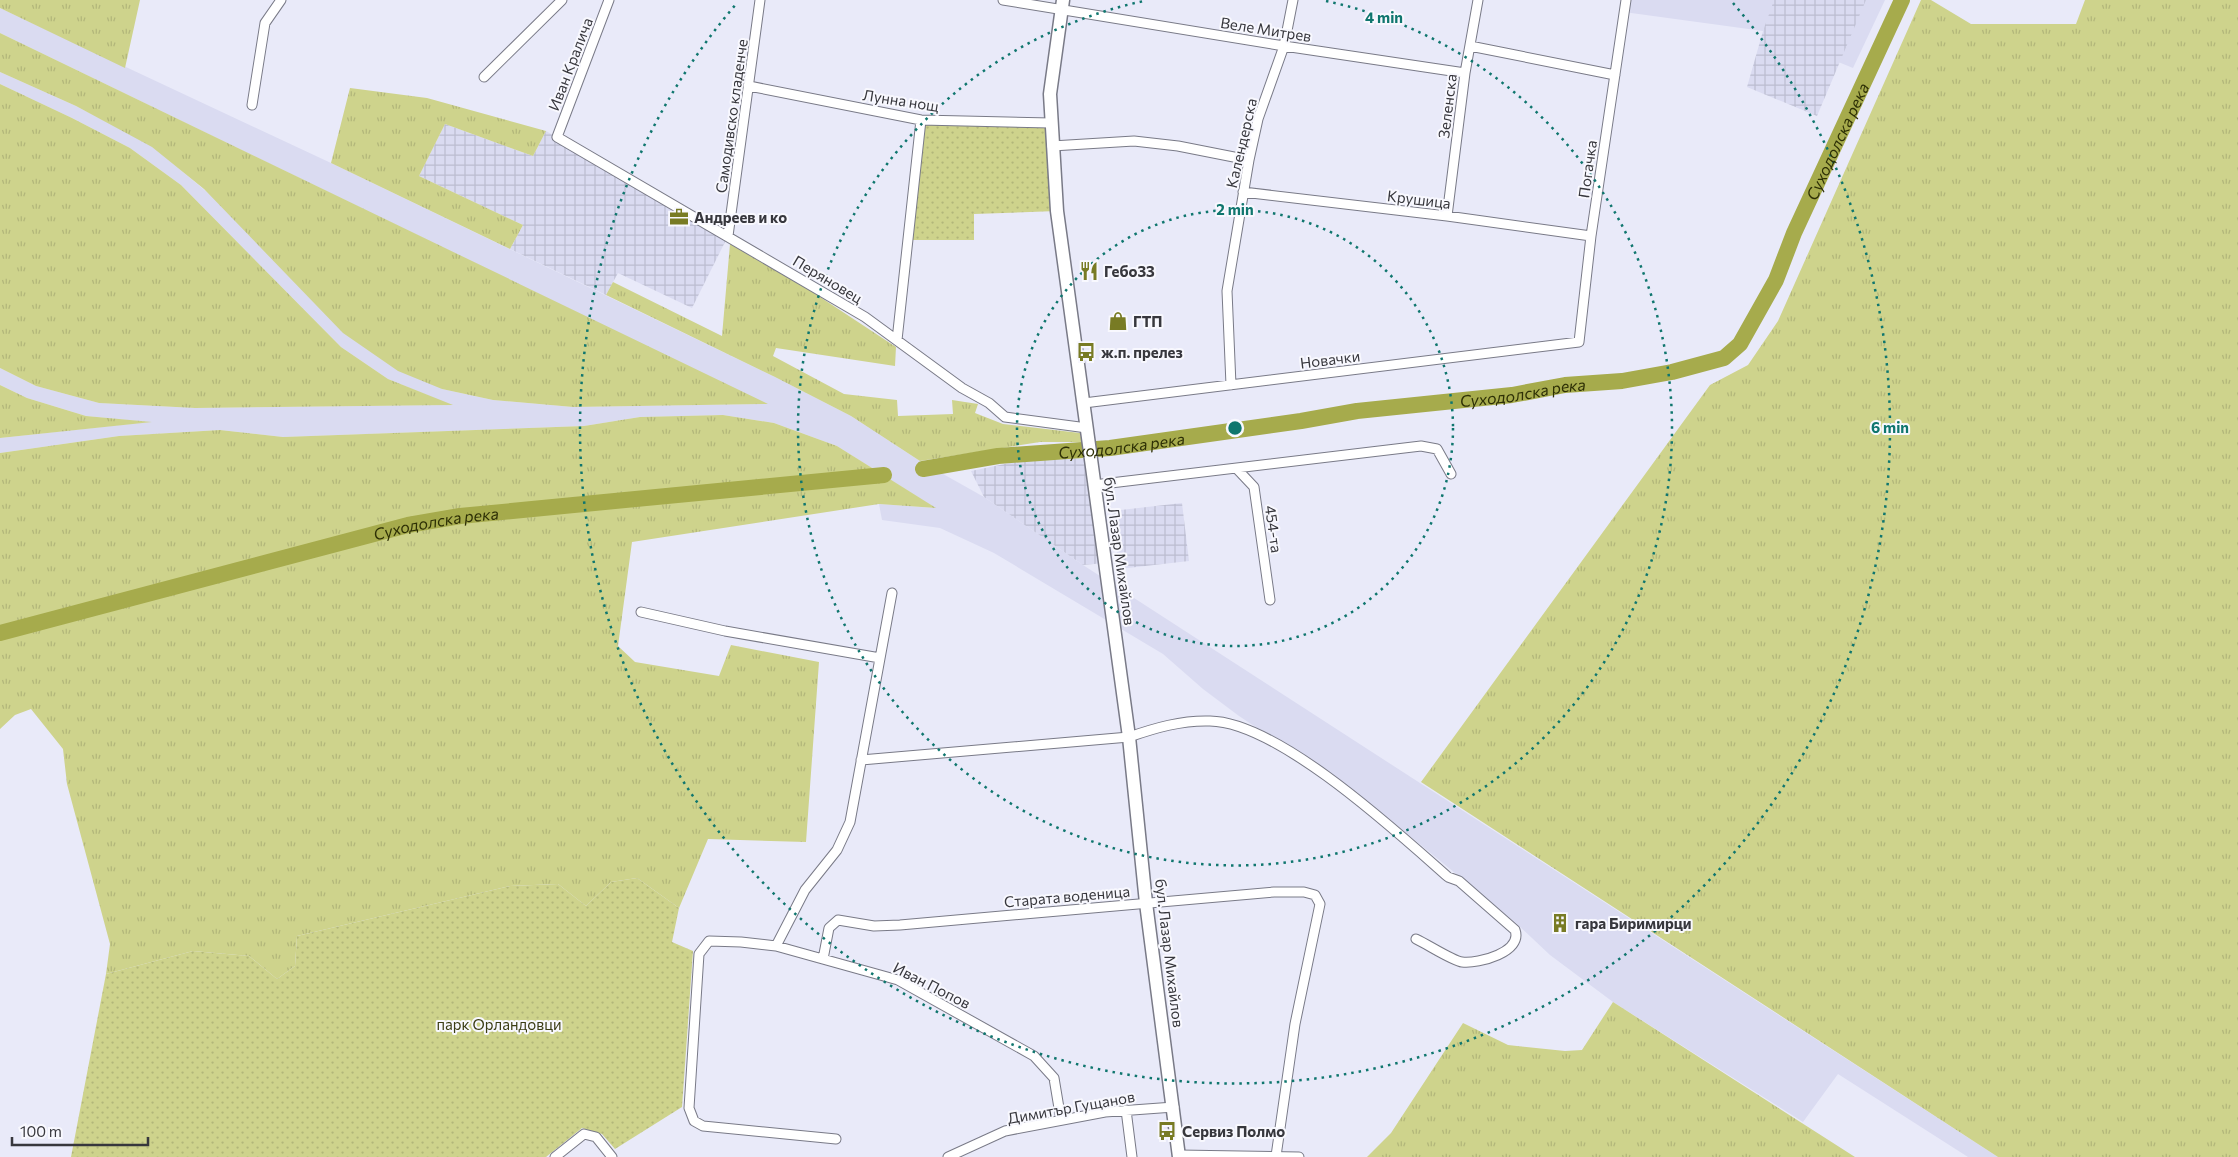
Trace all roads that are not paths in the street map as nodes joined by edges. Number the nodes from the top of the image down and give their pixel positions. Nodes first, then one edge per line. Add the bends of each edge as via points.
1 (281, 0) edge
2 (562, 0) edge
3 (609, 0) edge
4 (760, 0) edge
5 (1003, 0) edge
6 (1293, 0) edge
7 (1478, 0) edge
8 (1626, 0) edge
9 (1063, 5) edge
10 (1284, 46) junction
11 (1470, 46) junction
12 (1465, 72) junction
13 (1615, 74) junction
14 (484, 77) dead end
15 (749, 86) junction
16 (252, 105) dead end
17 (921, 120) junction
18 (1051, 123) junction
19 (557, 137) joint
20 (1052, 146) junction
21 (1249, 160) junction
22 (1243, 192) junction
23 (1447, 216) junction
24 (728, 236) junction
25 (1591, 236) junction
26 (897, 340) junction
27 (1579, 342) joint
28 (1231, 386) junction
29 (1084, 403) junction
30 (1087, 430) junction
31 (1237, 469) junction
32 (1451, 474) dead end
33 (1094, 484) junction
34 (892, 593) dead end
35 (1270, 600) dead end
36 (641, 612) dead end
37 (880, 658) junction
38 (1129, 737) junction
39 (861, 760) junction
40 (1146, 903) junction
41 (1416, 939) dead end
42 (776, 946) junction
43 (823, 958) junction
44 (1174, 1107) junction
45 (1126, 1110) junction
46 (1061, 1120) junction
47 (836, 1139) dead end
48 (1179, 1156) edge
49 (1277, 1156) edge
50 (555, 1157) edge
51 (612, 1157) edge
52 (949, 1157) edge
53 (1132, 1157) edge
54 (1299, 1157) edge

1 - 16 street via 265,23
2 - 14 street, Иван Кралича
3 - 19 street, Иван Кралича
4 - 15 street, Самодивско кладенче
5 - 9 street, Веле Митрев
6 - 10 street, Календерска
7 - 11 street, Зеленска
8 - 13 street, Погачка
9 - 10 street, Веле Митрев
9 - 18 street, бул. Лазар Михайлов via 1050,94
10 - 12 street, Веле Митрев
10 - 21 street, Календерска via 1258,119
11 - 12 street, Зеленска
11 - 13 street
12 - 23 street, Зеленска
13 - 25 street, Погачка
15 - 17 street, Лунна нощ
15 - 24 street, Самодивско кладенче
17 - 18 street, Лунна нощ
17 - 26 street
18 - 20 street, бул. Лазар Михайлов
19 - 24 street, Перяновец
20 - 21 street via 1134,141
20 - 29 street, бул. Лазар Михайлов via 1057,211
21 - 22 street, Календерска
22 - 23 street, Крушица
22 - 28 street, Календерска via 1226,291
23 - 25 street, Крушица
24 - 26 street, Перяновец via 865,317
25 - 27 street, Погачка
26 - 30 street, Перяновец via 1005,417
27 - 28 street, Новачки
28 - 29 street, Новачки
29 - 30 street, бул. Лазар Михайлов
30 - 33 street, бул. Лазар Михайлов
31 - 32 street via 1421,446 1437,449
31 - 33 street
31 - 35 street, 454-та via 1254,487
33 - 38 street, бул. Лазар Михайлов
34 - 37 street
36 - 37 street via 725,631
37 - 39 street
38 - 39 street
38 - 40 street, бул. Лазар Михайлов
38 - 41 street via 1166,725 1210,721 1238,725 1272,742 1324,774 1396,830 1448,877 1459,880 1515,930 1517,936 1510,949 1482,960 1462,962
39 - 42 street via 850,822 837,850 805,890
40 - 43 street, Старата воденица via 900,925 874,926 838,920 829,928
40 - 44 street, бул. Лазар Михайлов
40 - 49 street, Старата воденица via 1274,892 1316,895 1320,904 1295,1024
42 - 43 street, Иван Попов
42 - 47 street, Иван Попов via 709,941 699,954 689,1108 694,1120 703,1126
43 - 46 street, Иван Попов via 898,980 1034,1056 1054,1078
44 - 45 street, Димитър Гущанов
44 - 48 street, бул. Лазар Михайлов
45 - 46 street, Димитър Гущанов
45 - 53 street
46 - 52 street, Димитър Гущанов via 1005,1131
48 - 49 street
49 - 54 street
50 - 51 street via 584,1134 596,1137

